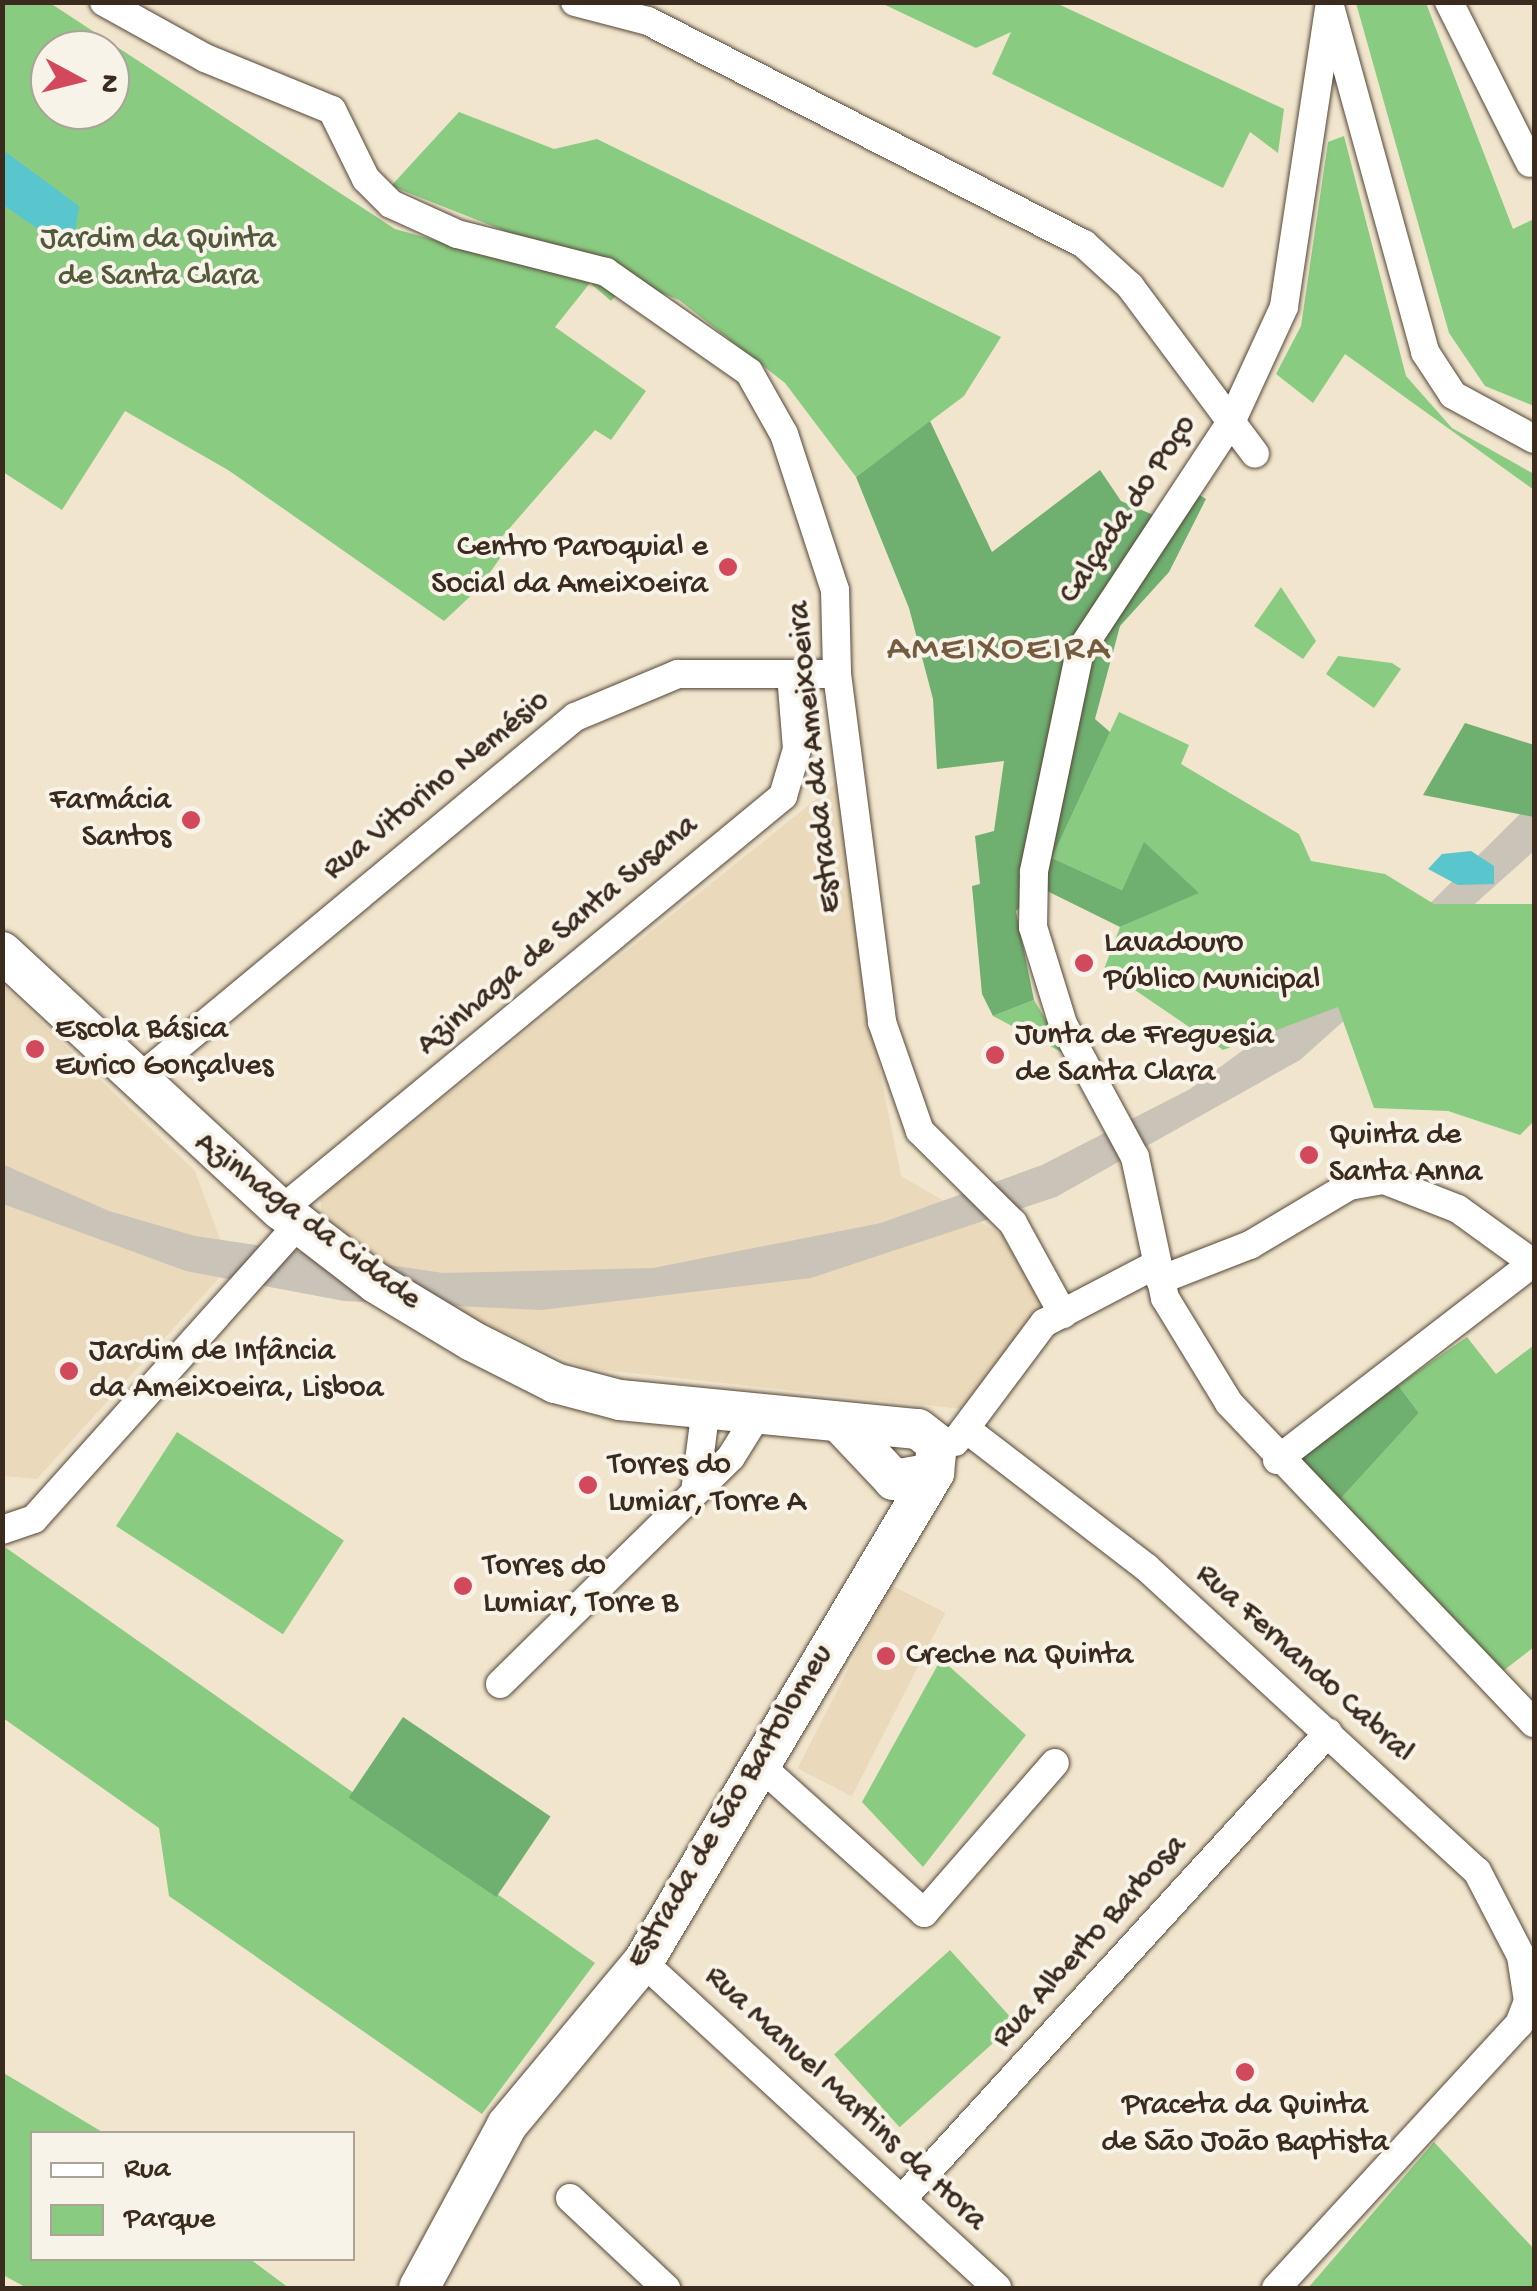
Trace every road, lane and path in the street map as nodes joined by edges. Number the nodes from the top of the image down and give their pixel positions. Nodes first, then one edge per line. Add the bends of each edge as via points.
1 (104, 2) edge
2 (575, 2) edge
3 (1449, 2) edge
4 (1328, 4) edge
5 (1530, 163) dead end
6 (1231, 422) junction
7 (1534, 439) edge
8 (1255, 454) dead end
9 (791, 674) junction
10 (837, 674) junction
11 (2, 952) edge
12 (135, 1082) junction
13 (290, 1217) junction
14 (1534, 1263) edge
15 (1158, 1272) junction
16 (1063, 1314) junction
17 (706, 1408) junction
18 (759, 1412) junction
19 (842, 1424) junction
20 (966, 1429) junction
21 (923, 1448) junction
22 (1276, 1460) junction
23 (890, 1475) junction
24 (695, 1492) junction
25 (900, 1524) junction
26 (2, 1530) edge
27 (500, 1684) dead end
28 (1534, 1723) edge
29 (1328, 1733) junction
30 (756, 1762) junction
31 (1054, 1763) dead end
32 (644, 1962) junction
33 (904, 2197) junction
34 (570, 2198) dead end
35 (454, 2232) junction
36 (419, 2288) edge
37 (454, 2288) edge
38 (666, 2288) edge
39 (997, 2288) edge
40 (1276, 2288) edge

1 - 10 street, Estrada da Ameixoeira via 205,58 332,110 382,196 457,234 606,272 749,372 784,434 836,590
2 - 6 street via 648,20 1084,244 1130,286
3 - 5 street
4 - 6 street, Calçada do Poço via 1284,307
4 - 7 street via 1425,352 1453,395
6 - 8 street
6 - 15 street, Calçada do Poço via 1080,651 1030,898 1048,988 1135,1157
9 - 10 street, Rua Vitorino Nemésio
9 - 12 street, Rua Vitorino Nemésio via 678,674 574,718
9 - 13 street, Azinhaga de Santa Susana via 797,750 783,796
10 - 16 street, Estrada da Ameixoeira via 882,1022 920,1132 1013,1222
11 - 12 street, Azinhaga da Cidade
12 - 13 street, Azinhaga da Cidade
13 - 17 street, Azinhaga da Cidade via 376,1284 554,1384
13 - 26 street, Azinhaga de Santa Susana via 34,1519
14 - 15 street, Estrada de São Bartolomeu via 1458,1209 1384,1180 1348,1186 1250,1245
14 - 22 street
15 - 16 street, Estrada de São Bartolomeu
15 - 22 street, Calçada do Poço via 1229,1404
16 - 20 street, Estrada de São Bartolomeu via 1027,1340
17 - 18 street, Azinhaga da Cidade
17 - 24 street
18 - 19 street, Azinhaga da Cidade
18 - 24 street
19 - 21 street, Azinhaga da Cidade
19 - 23 street
20 - 21 street, Estrada de São Bartolomeu
20 - 29 street, Rua Fernando Cabral via 1059,1494
21 - 23 street
21 - 25 street, Estrada de São Bartolomeu
22 - 28 street, Calçada do Poço
23 - 25 street
24 - 27 street
25 - 30 street, Estrada de São Bartolomeu
29 - 33 street, Rua Alberto Barbosa
29 - 40 street, Rua Fernando Cabral via 1477,1871 1520,1956 1528,2001 1519,2024
30 - 31 street via 924,1913
30 - 32 street, Estrada de São Bartolomeu
32 - 33 street, Rua Manuel Martins da Hora
32 - 35 street, Estrada de São Bartolomeu via 507,2125
33 - 39 street, Rua Manuel Martins da Hora
34 - 38 street
35 - 36 street, Estrada de São Bartolomeu
35 - 37 street, Estrada de São Bartolomeu

